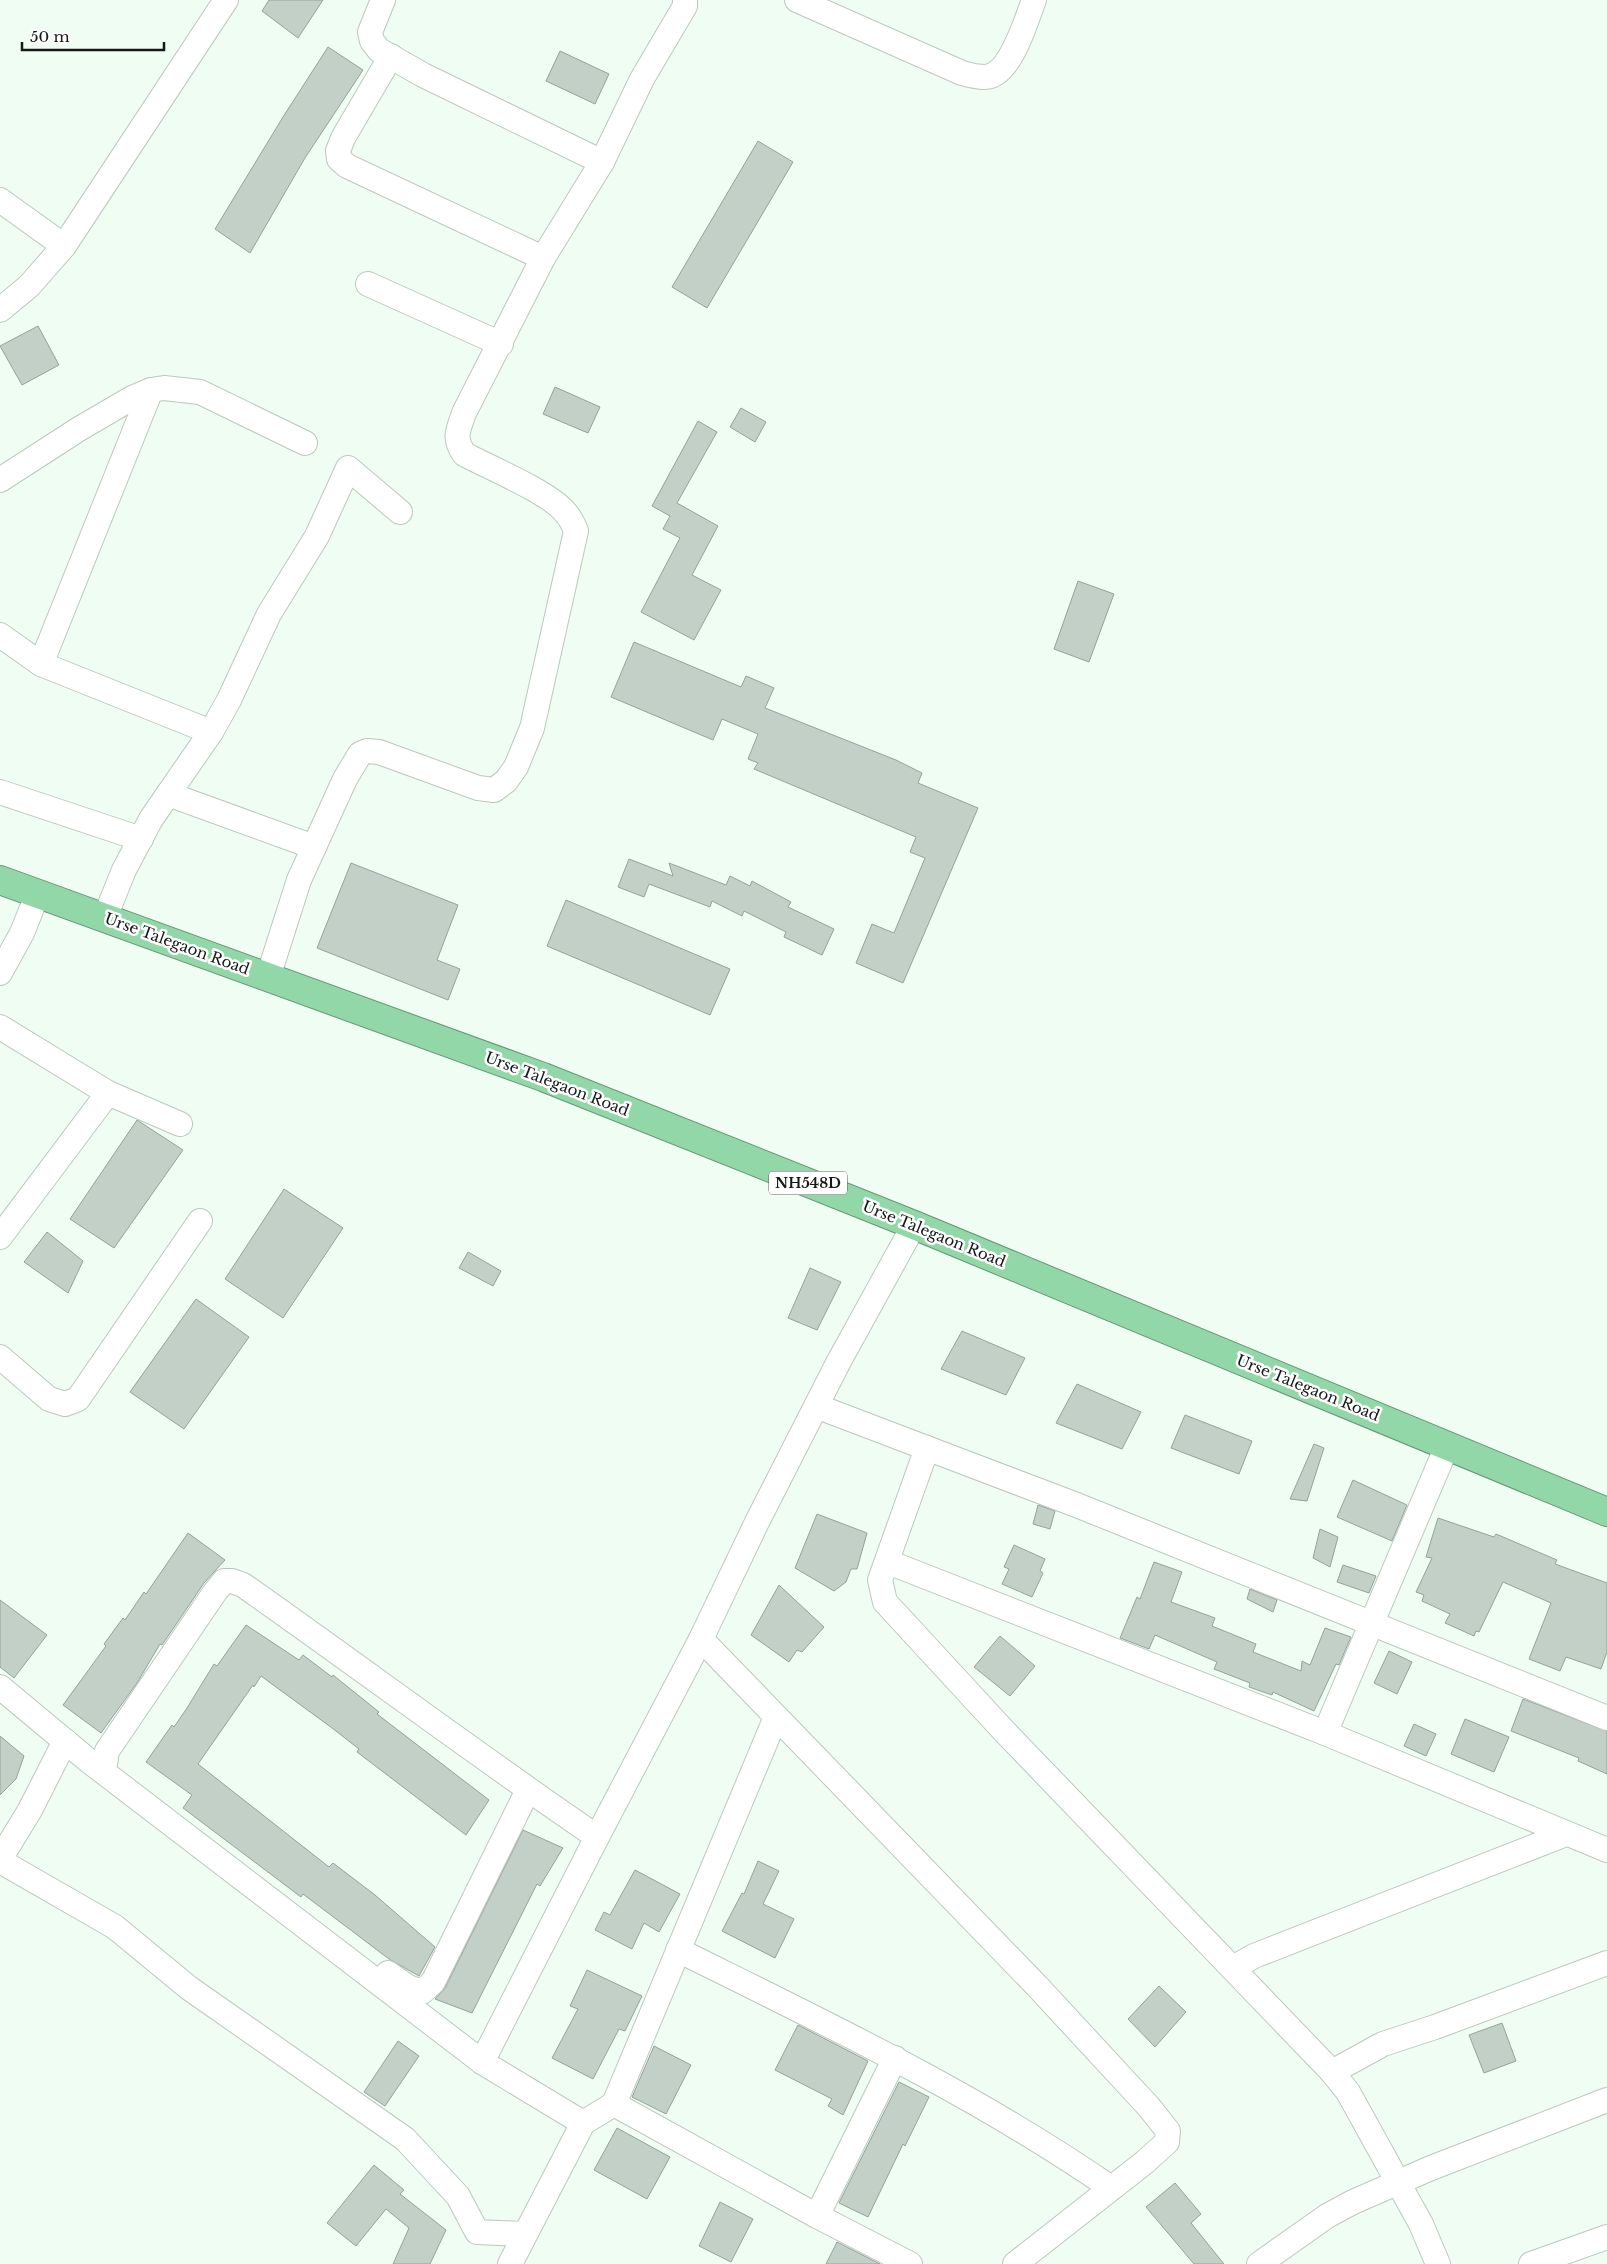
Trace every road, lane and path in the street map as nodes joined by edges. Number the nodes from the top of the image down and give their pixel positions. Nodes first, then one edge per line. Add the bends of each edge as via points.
1 (226, 0) edge
2 (383, 0) edge
3 (797, 0) edge
4 (1034, 0) edge
5 (682, 2) edge
6 (391, 56) junction
7 (602, 162) junction
8 (0, 200) edge
9 (64, 246) junction
10 (543, 258) junction
11 (368, 284) dead end
12 (0, 310) edge
13 (501, 344) junction
14 (151, 390) junction
15 (305, 443) dead end
16 (0, 480) edge
17 (400, 512) dead end
18 (0, 635) edge
19 (40, 664) junction
20 (211, 732) junction
21 (0, 792) edge
22 (168, 794) junction
23 (141, 839) junction
24 (314, 846) junction
25 (0, 880) edge
26 (38, 893) junction
27 (105, 917) junction
28 (0, 973) edge
29 (268, 977) junction
30 (0, 1027) edge
31 (108, 1093) junction
32 (180, 1124) dead end
33 (200, 1221) dead end
34 (914, 1225) junction
35 (0, 1237) edge
36 (0, 1357) edge
37 (816, 1406) junction
38 (1447, 1446) junction
39 (927, 1448) junction
40 (1607, 1512) edge
41 (888, 1562) junction
42 (1371, 1623) junction
43 (702, 1639) junction
44 (0, 1687) edge
45 (776, 1717) junction
46 (1607, 1718) edge
47 (1325, 1733) junction
48 (65, 1741) junction
49 (104, 1771) junction
50 (528, 1790) junction
51 (182, 1823) dead end
52 (1566, 1834) junction
53 (596, 1837) junction
54 (1607, 1850) edge
55 (0, 1860) edge
56 (678, 1950) junction
57 (1607, 1963) edge
58 (1233, 1968) junction
59 (894, 2058) junction
60 (482, 2062) junction
61 (1332, 2072) junction
62 (1607, 2100) edge
63 (614, 2104) junction
64 (583, 2123) junction
65 (1398, 2182) junction
66 (1111, 2188) junction
67 (817, 2216) junction
68 (524, 2234) junction
69 (1607, 2236) edge
70 (510, 2264) edge
71 (910, 2264) edge
72 (1015, 2264) edge
73 (1259, 2264) edge
74 (1438, 2264) edge
75 (1531, 2264) edge

1 - 9 street
2 - 6 street via 370,32 379,50
3 - 4 street via 962,74 987,77 1000,72 1007,63
5 - 7 street
6 - 7 street via 423,75
6 - 10 street via 343,138 339,159 347,166
7 - 10 street
8 - 9 street
9 - 12 street via 29,286
10 - 13 street
11 - 13 street
13 - 24 street via 464,414 456,442 464,454 549,499 572,520 576,531 532,728 516,767 494,790 478,788 367,750 360,754 345,779
14 - 15 street via 164,388 200,392
14 - 16 street via 79,428
14 - 19 street
17 - 20 street via 348,468 317,536 269,614
18 - 19 street
19 - 20 street
20 - 22 street
21 - 23 street
22 - 23 street
22 - 24 street
23 - 27 street
24 - 29 street via 299,880
25 - 26 highway, Urse Talegaon Road / NH548D
26 - 27 highway, Urse Talegaon Road / NH548D
26 - 28 street via 22,933
27 - 29 highway, Urse Talegaon Road / NH548D
29 - 34 highway, Urse Talegaon Road / NH548D via 543,1077
30 - 31 street
31 - 32 street
31 - 35 street
33 - 36 street via 78,1399 66,1404 49,1399
34 - 37 street
34 - 38 highway, Urse Talegaon Road / NH548D
37 - 39 street
37 - 43 street
38 - 40 highway, Urse Talegaon Road / NH548D
38 - 42 street
39 - 41 street
39 - 42 street
41 - 47 street
41 - 58 street via 880,1580 885,1602 1004,1732
42 - 46 street
42 - 47 street
43 - 45 street
43 - 53 street
44 - 48 street
45 - 56 street
45 - 66 street via 1037,1986 1149,2106 1168,2131 1167,2142
47 - 52 street
48 - 49 street
48 - 55 street
49 - 50 street via 107,1751 215,1592 224,1581 232,1581 243,1585 314,1635
49 - 60 street
50 - 51 street via 433,1982 422,1992 408,1987
50 - 53 street
52 - 54 street
52 - 58 street via 1254,1956
53 - 60 street
55 - 68 street via 115,1927 190,1988 405,2139 458,2196 477,2232
56 - 59 street
56 - 63 street
57 - 61 street via 1383,2044
58 - 61 street
59 - 66 street via 1073,2162
59 - 67 street
60 - 64 street
61 - 65 street via 1348,2092
62 - 65 street
63 - 64 street
63 - 67 street
64 - 68 street
65 - 73 street via 1328,2216
65 - 74 street
66 - 72 street
67 - 71 street
68 - 70 street
69 - 75 street

